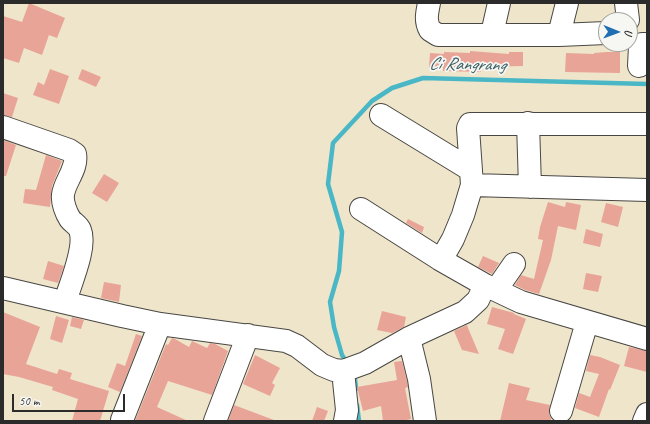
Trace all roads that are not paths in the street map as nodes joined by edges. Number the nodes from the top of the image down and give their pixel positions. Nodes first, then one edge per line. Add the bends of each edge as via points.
1 (429, 3) edge
2 (498, 3) edge
3 (567, 3) edge
4 (598, 33) edge
5 (492, 34) junction
6 (559, 35) junction
7 (647, 44) edge
8 (639, 66) dead end
9 (381, 115) dead end
10 (528, 123) junction
11 (647, 124) edge
12 (3, 127) edge
13 (471, 177) junction
14 (530, 186) junction
15 (647, 190) edge
16 (362, 209) dead end
17 (441, 260) junction
18 (514, 264) dead end
19 (491, 287) junction
20 (3, 288) edge
21 (65, 302) junction
22 (588, 322) junction
23 (160, 324) junction
24 (248, 335) junction
25 (410, 338) junction
26 (647, 340) edge
27 (353, 368) junction
28 (561, 411) dead end
29 (647, 414) edge
30 (122, 420) dead end
31 (215, 421) edge
32 (345, 421) edge
33 (426, 421) edge
34 (644, 421) edge

1 - 5 street via 426,22 435,34
2 - 5 street
3 - 6 street
4 - 6 street
5 - 6 street
7 - 8 street via 640,46
9 - 13 street
10 - 11 street
10 - 13 street via 470,124 468,128
10 - 14 street
12 - 21 street via 75,154 63,202 70,219 80,231 82,247
13 - 14 street
13 - 17 street via 463,215
14 - 15 street
16 - 17 street
17 - 19 street
18 - 19 street
19 - 22 street via 521,302
19 - 25 street via 465,312
20 - 21 street
21 - 23 street
22 - 26 street
22 - 28 street
23 - 24 street
23 - 30 street
24 - 27 street via 286,341 334,370
24 - 31 street
25 - 27 street
25 - 33 street
27 - 32 street
29 - 34 street

